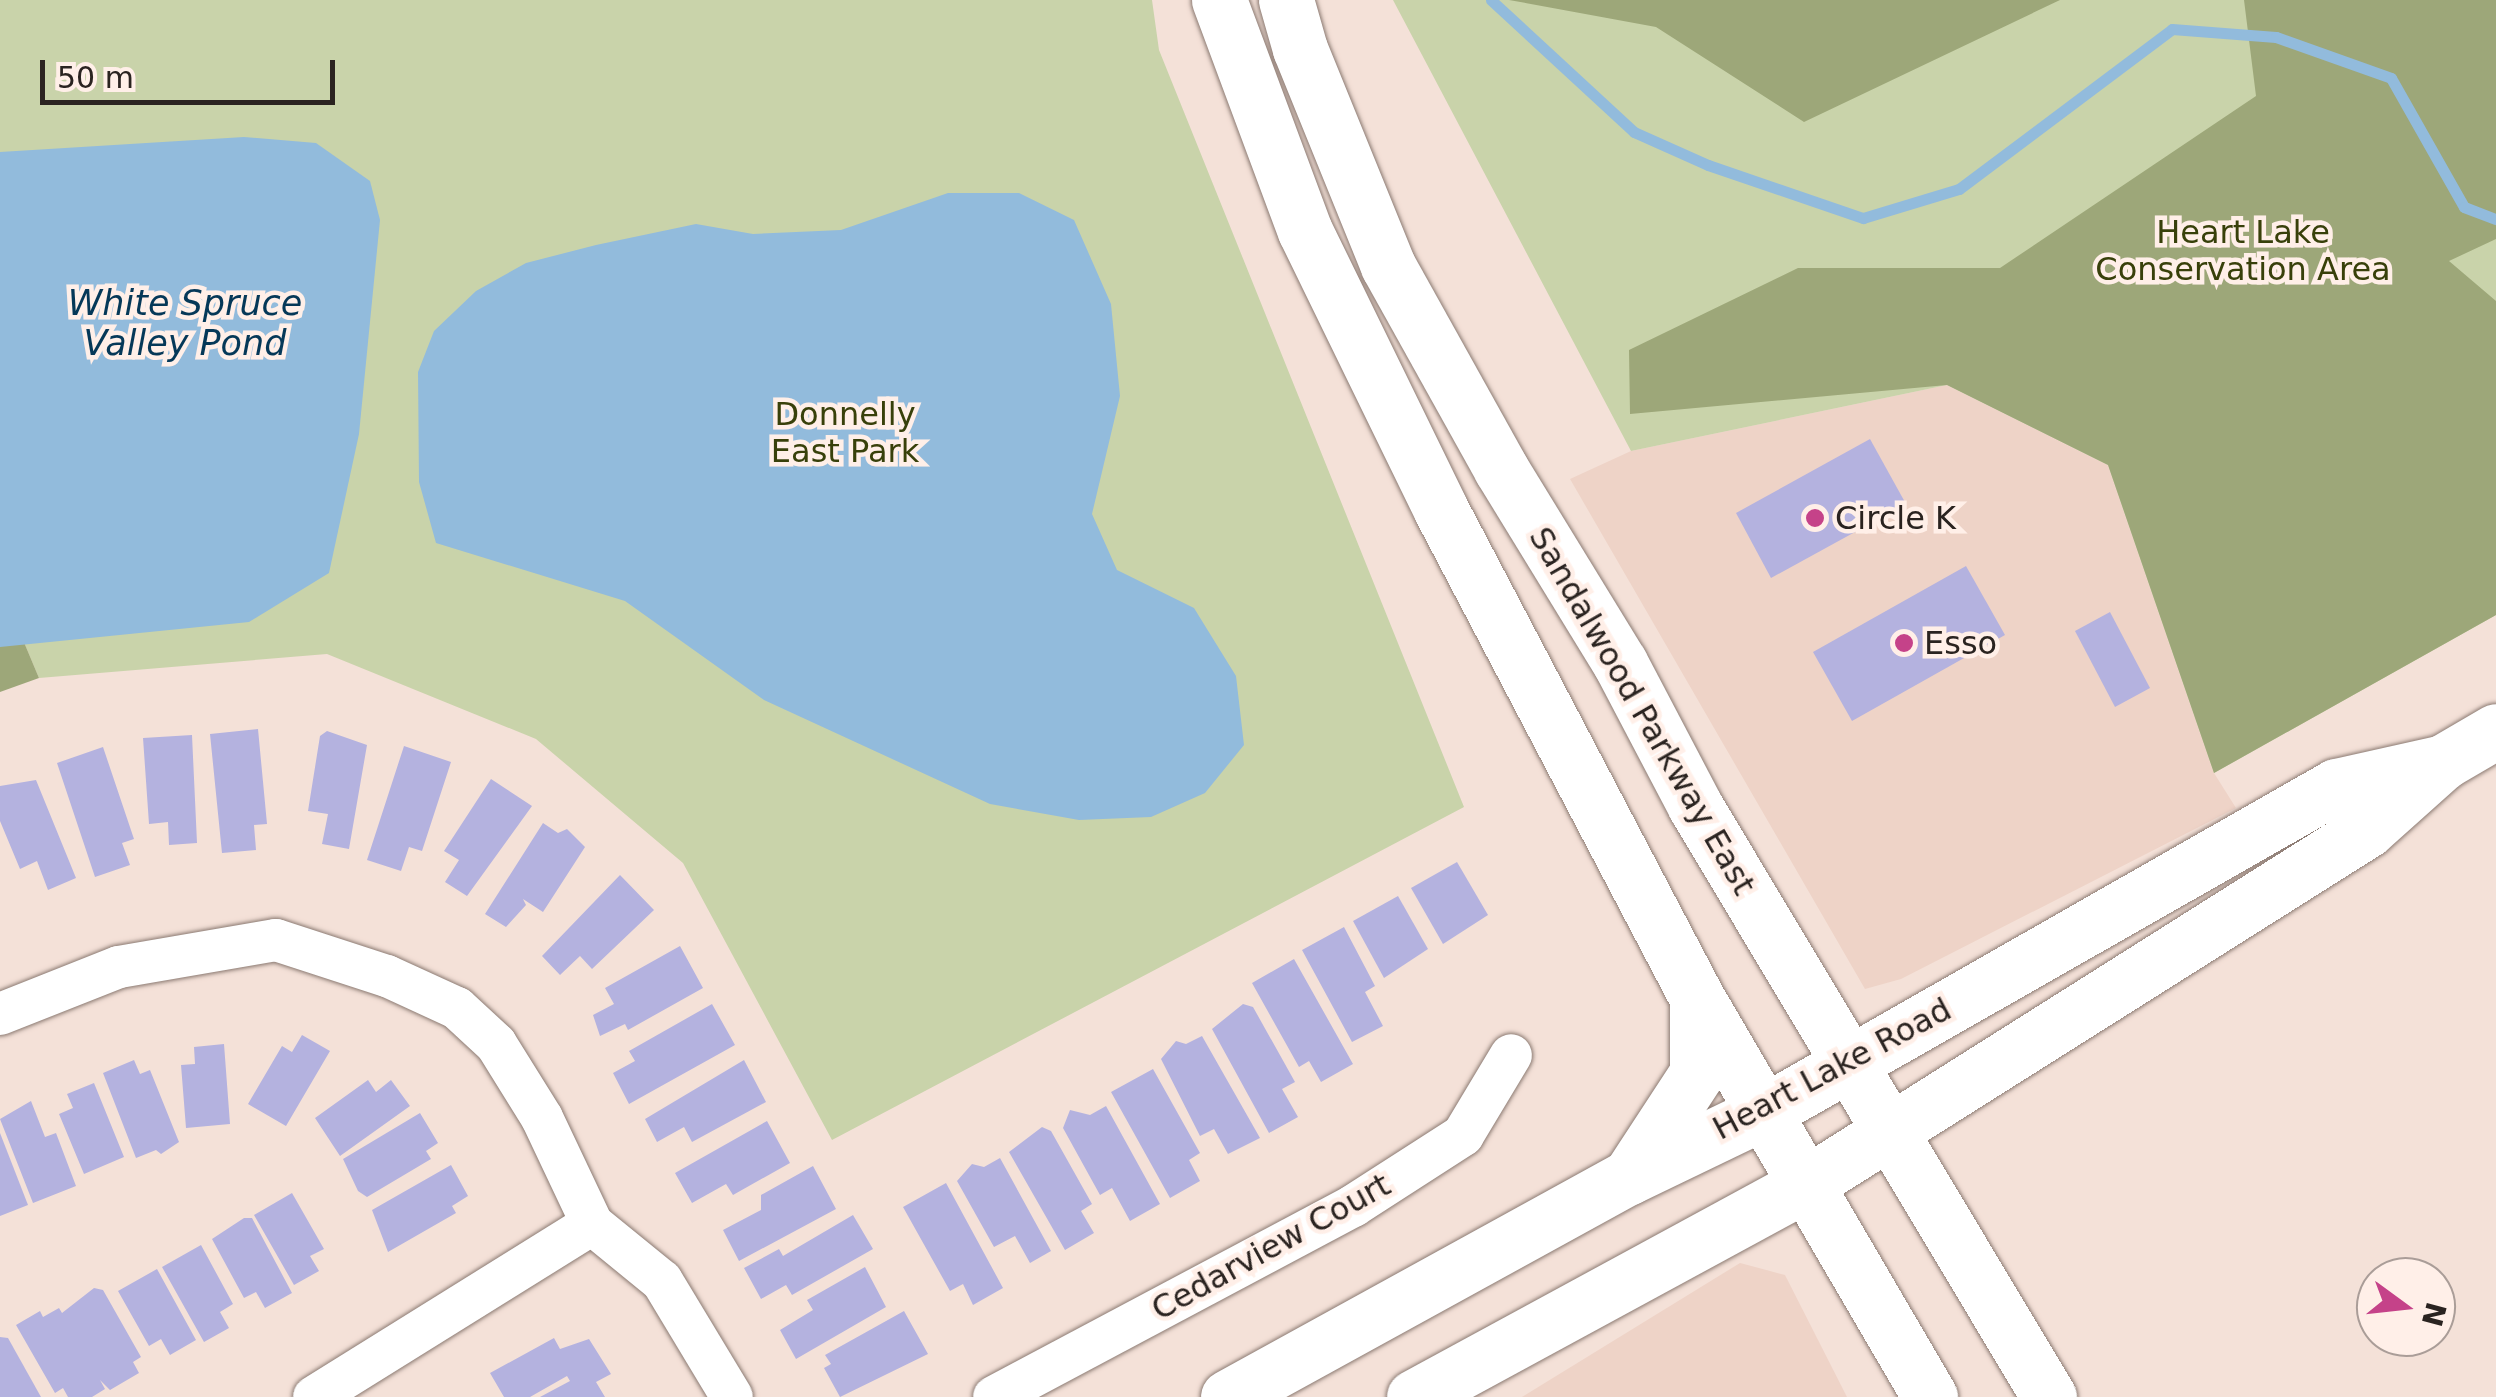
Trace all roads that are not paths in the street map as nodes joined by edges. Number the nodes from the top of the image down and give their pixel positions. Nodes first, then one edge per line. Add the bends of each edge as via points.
1 (1218, 0) edge
2 (1286, 0) edge
3 (1510, 643) junction
4 (1620, 663) junction
5 (2496, 731) edge
6 (2443, 762) junction
7 (1698, 998) junction
8 (0, 1014) edge
9 (1511, 1055) dead end
10 (1849, 1060) junction
11 (1764, 1112) junction
12 (1888, 1128) junction
13 (1629, 1177) junction
14 (1806, 1184) junction
15 (592, 1224) junction
16 (314, 1397) edge
17 (732, 1397) edge
18 (994, 1397) edge
19 (1228, 1397) edge
20 (1414, 1397) edge
21 (1930, 1397) edge
22 (2048, 1397) edge

1 - 3 main road via 1305,232
2 - 4 main road, Sandalwood Parkway East via 1388,266 1501,470
3 - 4 main road
3 - 7 main road
4 - 10 main road, Sandalwood Parkway East via 1695,806
5 - 6 main road, Heart Lake Road
6 - 10 main road, Heart Lake Road via 2336,786
6 - 12 main road, Heart Lake Road via 2366,830
7 - 11 main road
7 - 13 main road via 1697,1073
8 - 15 street via 119,967 276,940 315,949 457,1008 496,1044 542,1118
9 - 18 street, Cedarview Court via 1463,1135 1353,1206
10 - 11 main road, Heart Lake Road
10 - 12 main road, Sandalwood Parkway East
11 - 13 main road, Heart Lake Road
11 - 14 main road
12 - 14 main road, Heart Lake Road
12 - 22 main road, Sandalwood Parkway East
13 - 19 main road, Heart Lake Road
14 - 20 main road, Heart Lake Road
14 - 21 main road
15 - 16 street
15 - 17 street via 662,1281

